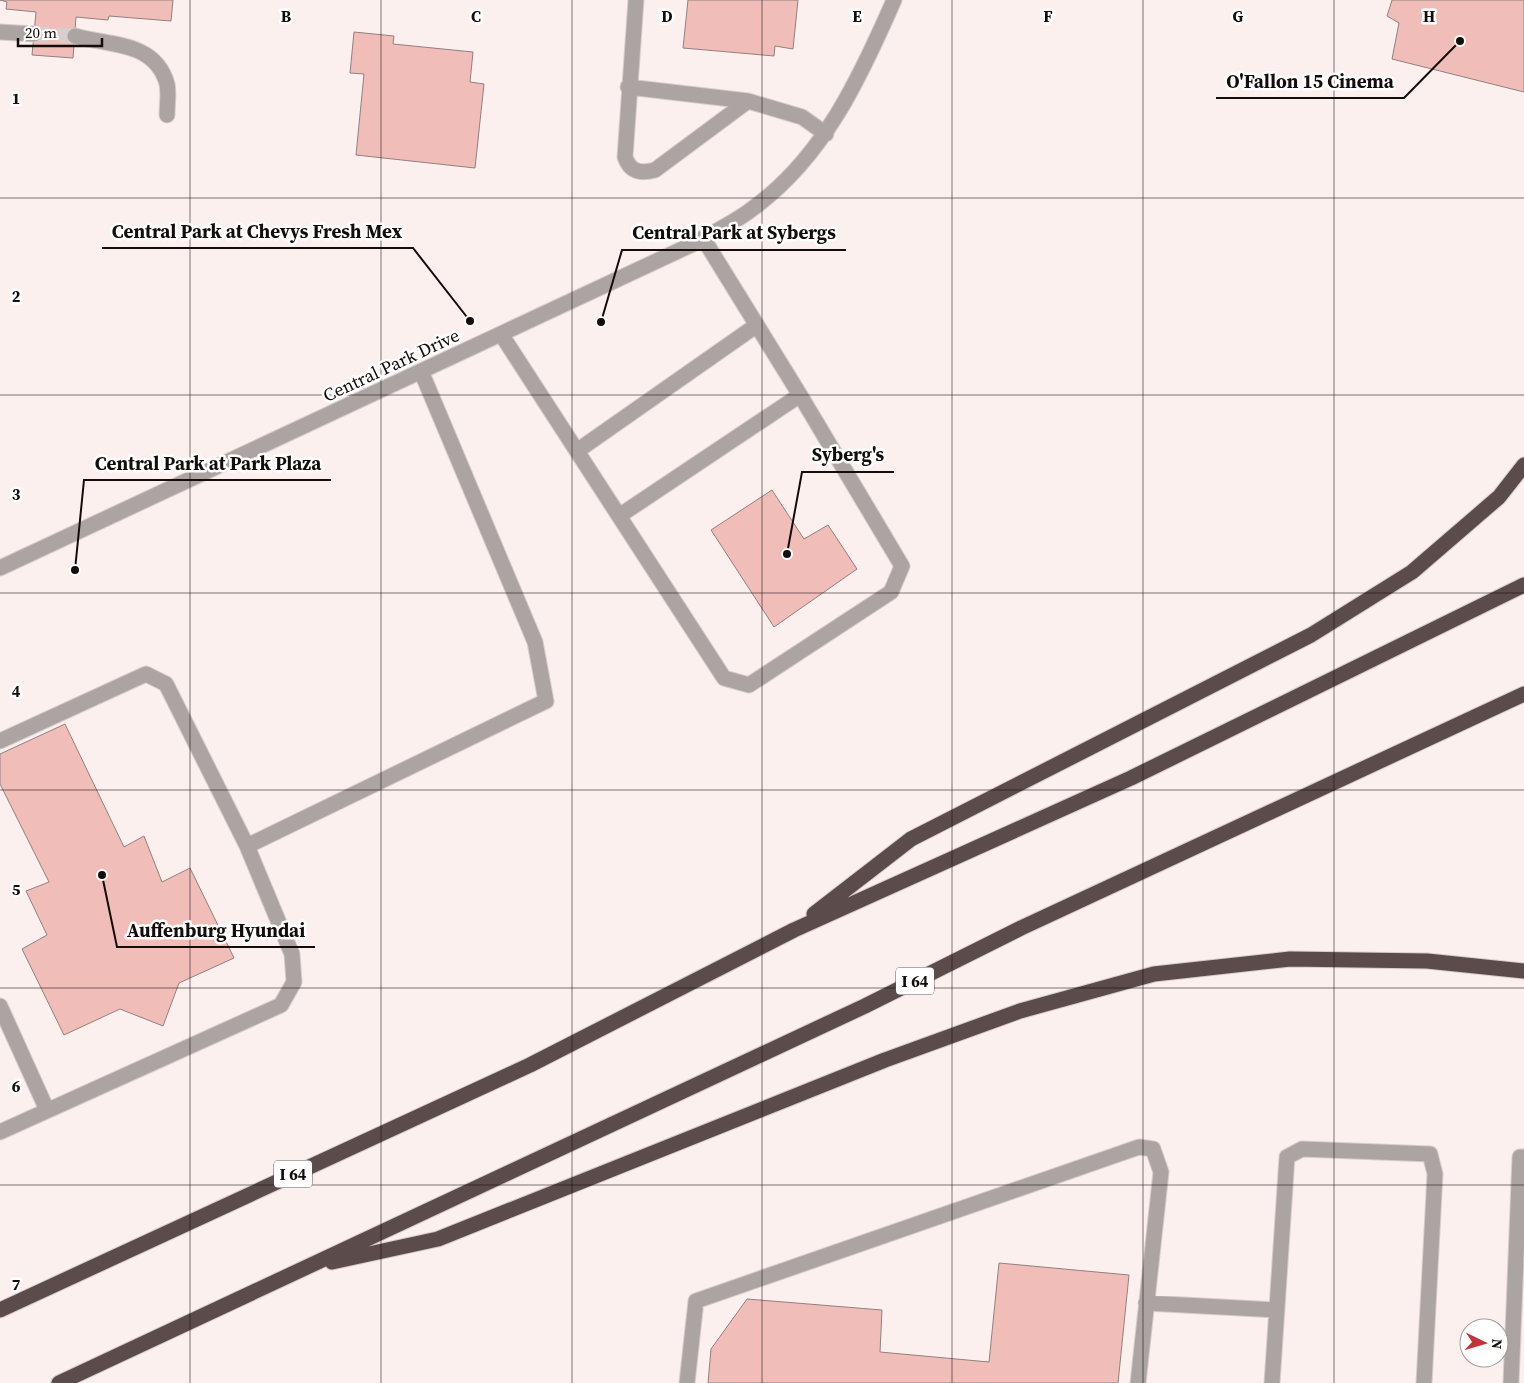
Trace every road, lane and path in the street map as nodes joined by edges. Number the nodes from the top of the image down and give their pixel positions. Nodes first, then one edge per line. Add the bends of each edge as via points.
1 (636, 0) edge
2 (894, 0) edge
3 (0, 32) edge
4 (34, 34) tunnel mouth
5 (75, 36) tunnel mouth
6 (628, 87) junction
7 (748, 101) junction
8 (167, 115) dead end
9 (826, 134) junction
10 (703, 238) junction
11 (757, 325) junction
12 (501, 334) junction
13 (421, 371) junction
14 (800, 394) junction
15 (576, 451) junction
16 (1524, 465) edge
17 (619, 516) junction
18 (0, 568) edge
19 (1524, 586) edge
20 (1524, 694) edge
21 (0, 742) edge
22 (247, 846) junction
23 (794, 930) junction
24 (1524, 971) edge
25 (0, 1006) edge
26 (47, 1110) junction
27 (0, 1132) edge
28 (1524, 1157) edge
29 (1521, 1231) edge
30 (306, 1267) junction
31 (1146, 1303) junction
32 (0, 1310) edge
33 (1277, 1310) junction
34 (59, 1383) edge
35 (687, 1383) edge
36 (1138, 1383) edge
37 (1272, 1383) edge
38 (1424, 1383) edge
39 (1511, 1383) edge

1 - 6 street
2 - 9 street, Central Park Drive via 865,67
3 - 4 street
5 - 8 street via 137,48 150,56 167,85
6 - 7 street
6 - 7 street via 625,157 632,169 644,173 655,170
7 - 9 street via 802,117
9 - 10 street, Central Park Drive via 795,172 752,210
10 - 11 street
10 - 12 street, Central Park Drive
11 - 14 street
11 - 15 street
12 - 13 street, Central Park Drive
12 - 15 street
13 - 18 street, Central Park Drive
13 - 22 street via 535,642 546,701
14 - 17 street
14 - 17 street via 902,566 891,592 749,685 724,678
15 - 17 street
16 - 23 highway via 1499,498 1412,572 1311,635 911,839
19 - 23 highway, I 64 via 1132,778
20 - 30 highway, I 64
21 - 22 street via 146,674 166,684
22 - 26 street via 292,954 294,982 281,1006
23 - 32 highway, I 64 via 530,1065
24 - 30 highway via 1427,961 1290,959 1154,974 1020,1011 886,1060 438,1239
25 - 26 street
26 - 27 street
28 - 29 street via 1520,1157
29 - 39 street
30 - 34 highway, I 64
31 - 33 street
31 - 35 street via 1161,1172 1153,1149 1140,1147 696,1302
31 - 36 street
33 - 37 street
33 - 38 street via 1287,1157 1302,1149 1430,1154 1435,1174

